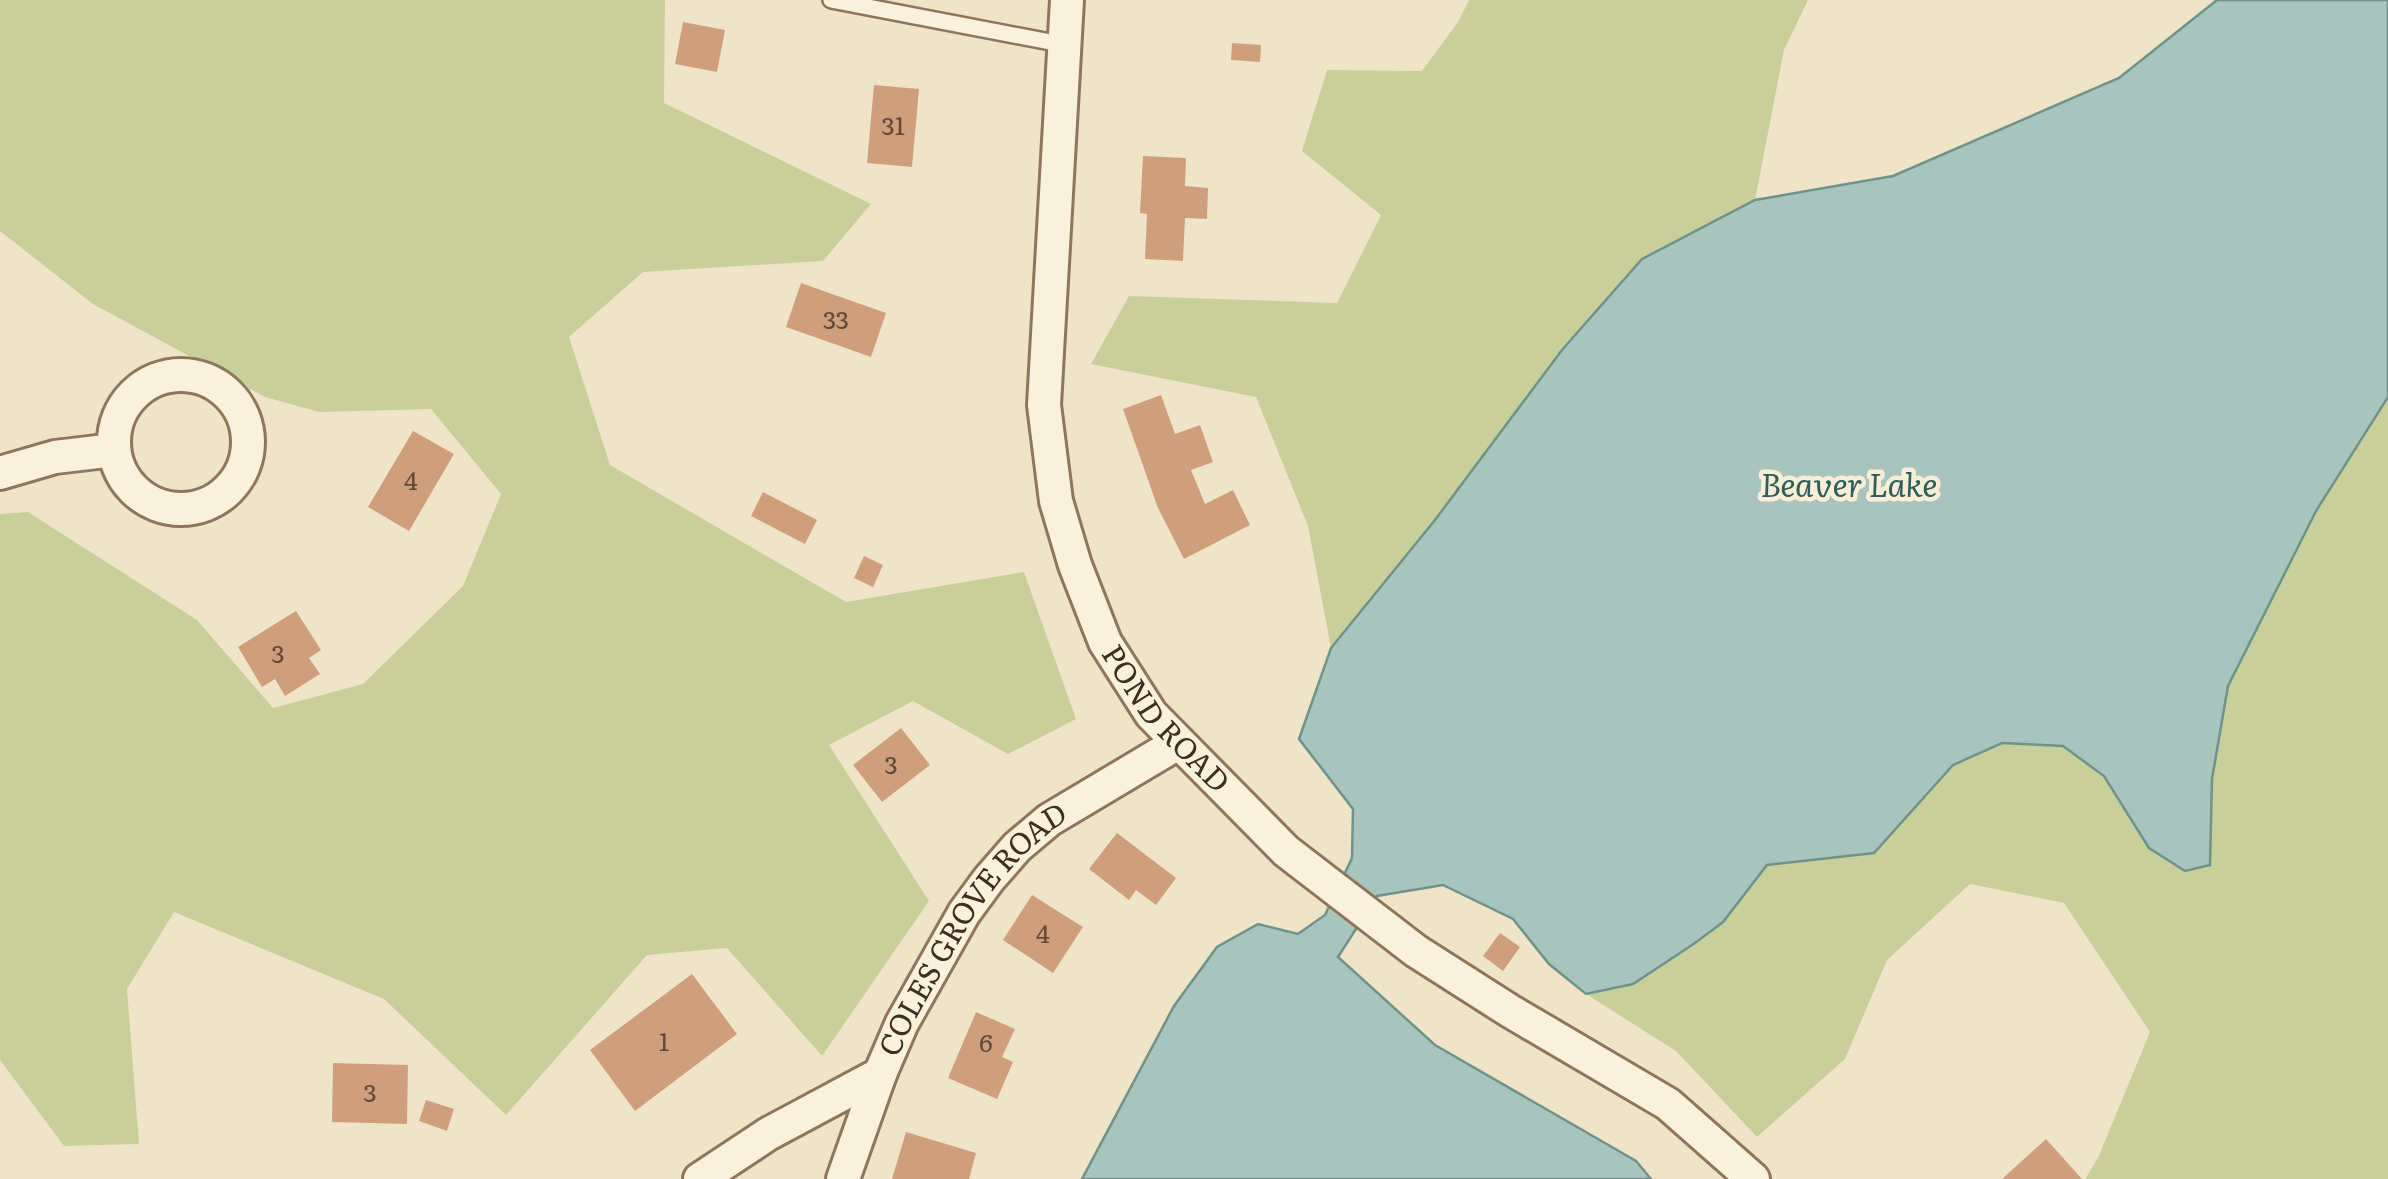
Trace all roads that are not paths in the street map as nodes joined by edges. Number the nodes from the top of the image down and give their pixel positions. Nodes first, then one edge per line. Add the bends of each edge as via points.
1 (831, 0) edge
2 (1067, 0) edge
3 (1066, 45) junction
4 (114, 450) junction
5 (0, 473) edge
6 (1178, 743) junction
7 (880, 1074) junction
8 (700, 1179) edge
9 (844, 1179) edge
10 (1753, 1179) edge

1 - 3 lane
2 - 3 street, POND ROAD
3 - 6 street, POND ROAD via 1044,360 1056,501 1105,642
4 - 4 street via 134,490 160,506 191,508 219,497 240,475 247,430 236,404 216,385 177,376 151,382 130,400 117,423
4 - 5 street
6 - 7 street, COLES GROVE ROAD via 1050,820 998,868 964,913
6 - 10 street, POND ROAD via 1286,851 1416,951 1668,1104
7 - 8 street
7 - 9 street, COLES GROVE ROAD

